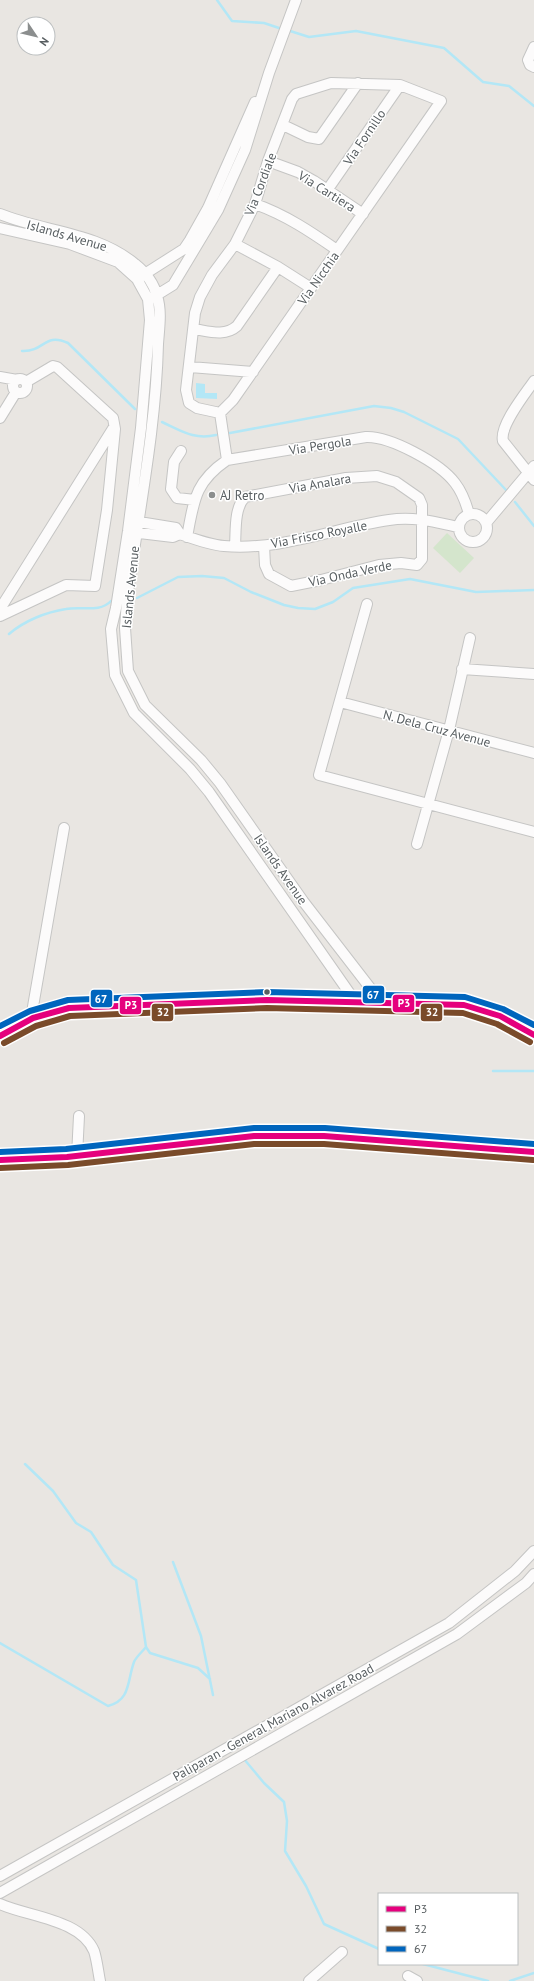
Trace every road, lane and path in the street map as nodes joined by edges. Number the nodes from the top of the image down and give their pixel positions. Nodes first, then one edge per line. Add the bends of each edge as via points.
1 (296, 0) edge
2 (534, 47) edge
3 (534, 67) edge
4 (358, 83) junction
5 (400, 85) junction
6 (441, 101) joint
7 (283, 125) junction
8 (268, 161) junction
9 (328, 190) junction
10 (255, 204) junction
11 (0, 214) edge
12 (363, 214) junction
13 (0, 228) edge
14 (235, 244) junction
15 (338, 250) junction
16 (188, 252) junction
17 (278, 267) junction
18 (141, 276) junction
19 (311, 288) junction
20 (153, 298) junction
21 (194, 329) junction
22 (190, 367) junction
23 (253, 372) junction
24 (0, 377) edge
25 (21, 381) junction
26 (534, 381) edge
27 (220, 413) junction
28 (0, 418) edge
29 (115, 425) junction
30 (181, 451) dead end
31 (227, 460) junction
32 (532, 473) edge
33 (195, 500) junction
34 (470, 514) junction
35 (422, 519) junction
36 (486, 523) junction
37 (133, 527) junction
38 (458, 527) junction
39 (184, 535) junction
40 (235, 546) junction
41 (264, 546) junction
42 (367, 604) dead end
43 (0, 609) edge
44 (0, 616) edge
45 (470, 638) dead end
46 (462, 669) junction
47 (534, 674) edge
48 (340, 702) junction
49 (449, 730) junction
50 (534, 753) edge
51 (429, 805) junction
52 (64, 828) dead end
53 (534, 832) edge
54 (416, 844) dead end
55 (355, 1002) junction
56 (381, 1002) junction
57 (31, 1018) junction
58 (534, 1035) edge
59 (0, 1036) edge
60 (79, 1116) dead end
61 (534, 1152) edge
62 (77, 1156) junction
63 (0, 1160) edge
64 (534, 1551) edge
65 (534, 1574) edge
66 (0, 1876) edge
67 (0, 1893) edge
68 (0, 1904) edge
69 (342, 1952) dead end
70 (100, 1981) edge
71 (308, 1981) edge

1 - 16 street via 269,74 244,124
2 - 3 street via 528,60
4 - 5 street, Via Cordiale
4 - 7 street, Via Cordiale via 331,83 296,94 289,105
4 - 7 street via 319,139 308,137
5 - 6 street, Via Cordiale
5 - 9 street, Via Fornillo
6 - 12 street, Via Nicchia
7 - 8 street, Via Cordiale
8 - 9 street, Via Cartiera via 298,172
8 - 10 street, Via Cordiale
9 - 12 street, Via Cartiera
10 - 14 street, Via Cordiale
10 - 15 street via 297,222
11 - 18 street, Islands Avenue via 105,245 121,253
12 - 15 street, Via Nicchia
13 - 18 street, Islands Avenue via 70,244 118,262
14 - 17 street
14 - 21 street, Via Cordiale via 212,274 200,297 194,313
15 - 19 street, Via Nicchia
16 - 18 street
16 - 20 street via 173,286
17 - 19 street
17 - 21 street via 231,332
18 - 20 street, Islands Avenue
19 - 23 street, Via Nicchia
20 - 37 street, Islands Avenue via 160,309 158,364 153,418
21 - 22 street, Via Cordiale
22 - 23 street
22 - 27 street, Via Cordiale via 186,390 189,403 197,408
23 - 27 street, Via Nicchia via 234,400
24 - 25 street
25 - 28 street via 27,388 24,392 16,392
25 - 29 street via 53,366 58,367 113,418
26 - 32 street via 501,436 502,441
27 - 31 street
29 - 43 street
29 - 44 street via 107,510 95,586 68,584
30 - 33 street via 174,462 171,492 177,498
31 - 33 street via 206,478
31 - 34 street, Via Pergola via 376,437 389,440 439,467 455,484
32 - 36 street
33 - 39 street
34 - 36 street via 481,516
34 - 38 street via 462,518
35 - 38 street, Via Frisco Royalle
35 - 40 street, Via Analara via 422,504 419,498 396,482 377,476 346,478 245,497 238,514
35 - 41 street, Via Frisco Royalle via 390,520
35 - 41 street, Via Onda Verde via 422,559 417,564 379,565 292,586 269,574 265,565
36 - 38 street via 485,534 474,542 463,538
37 - 39 street, Via Frisco Royalle via 173,537
37 - 55 street, Islands Avenue via 111,629 115,675 124,696 134,713 190,769 209,792
37 - 56 street, Islands Avenue via 125,628 128,670 136,690 145,705 220,783 303,902
39 - 40 street, Via Frisco Royalle via 223,546
40 - 41 street, Via Frisco Royalle
42 - 48 street
45 - 46 street
46 - 47 street
46 - 49 street
48 - 49 street, N. Dela Cruz Avenue
48 - 51 street via 319,775
49 - 50 street, N. Dela Cruz Avenue
49 - 51 street
51 - 53 street
51 - 54 street
52 - 57 street
55 - 56 main road
55 - 57 main road via 267,1000 79,1007
56 - 58 main road via 476,1007 505,1018
57 - 59 main road
60 - 62 street
61 - 62 street via 324,1136 254,1136
62 - 63 street
64 - 66 street, Paliparan - General Mariano Alvarez Road via 515,1571 449,1623
65 - 67 street, Paliparan - General Mariano Alvarez Road via 526,1583 457,1634
68 - 70 street via 79,1932 94,1952
69 - 71 street

